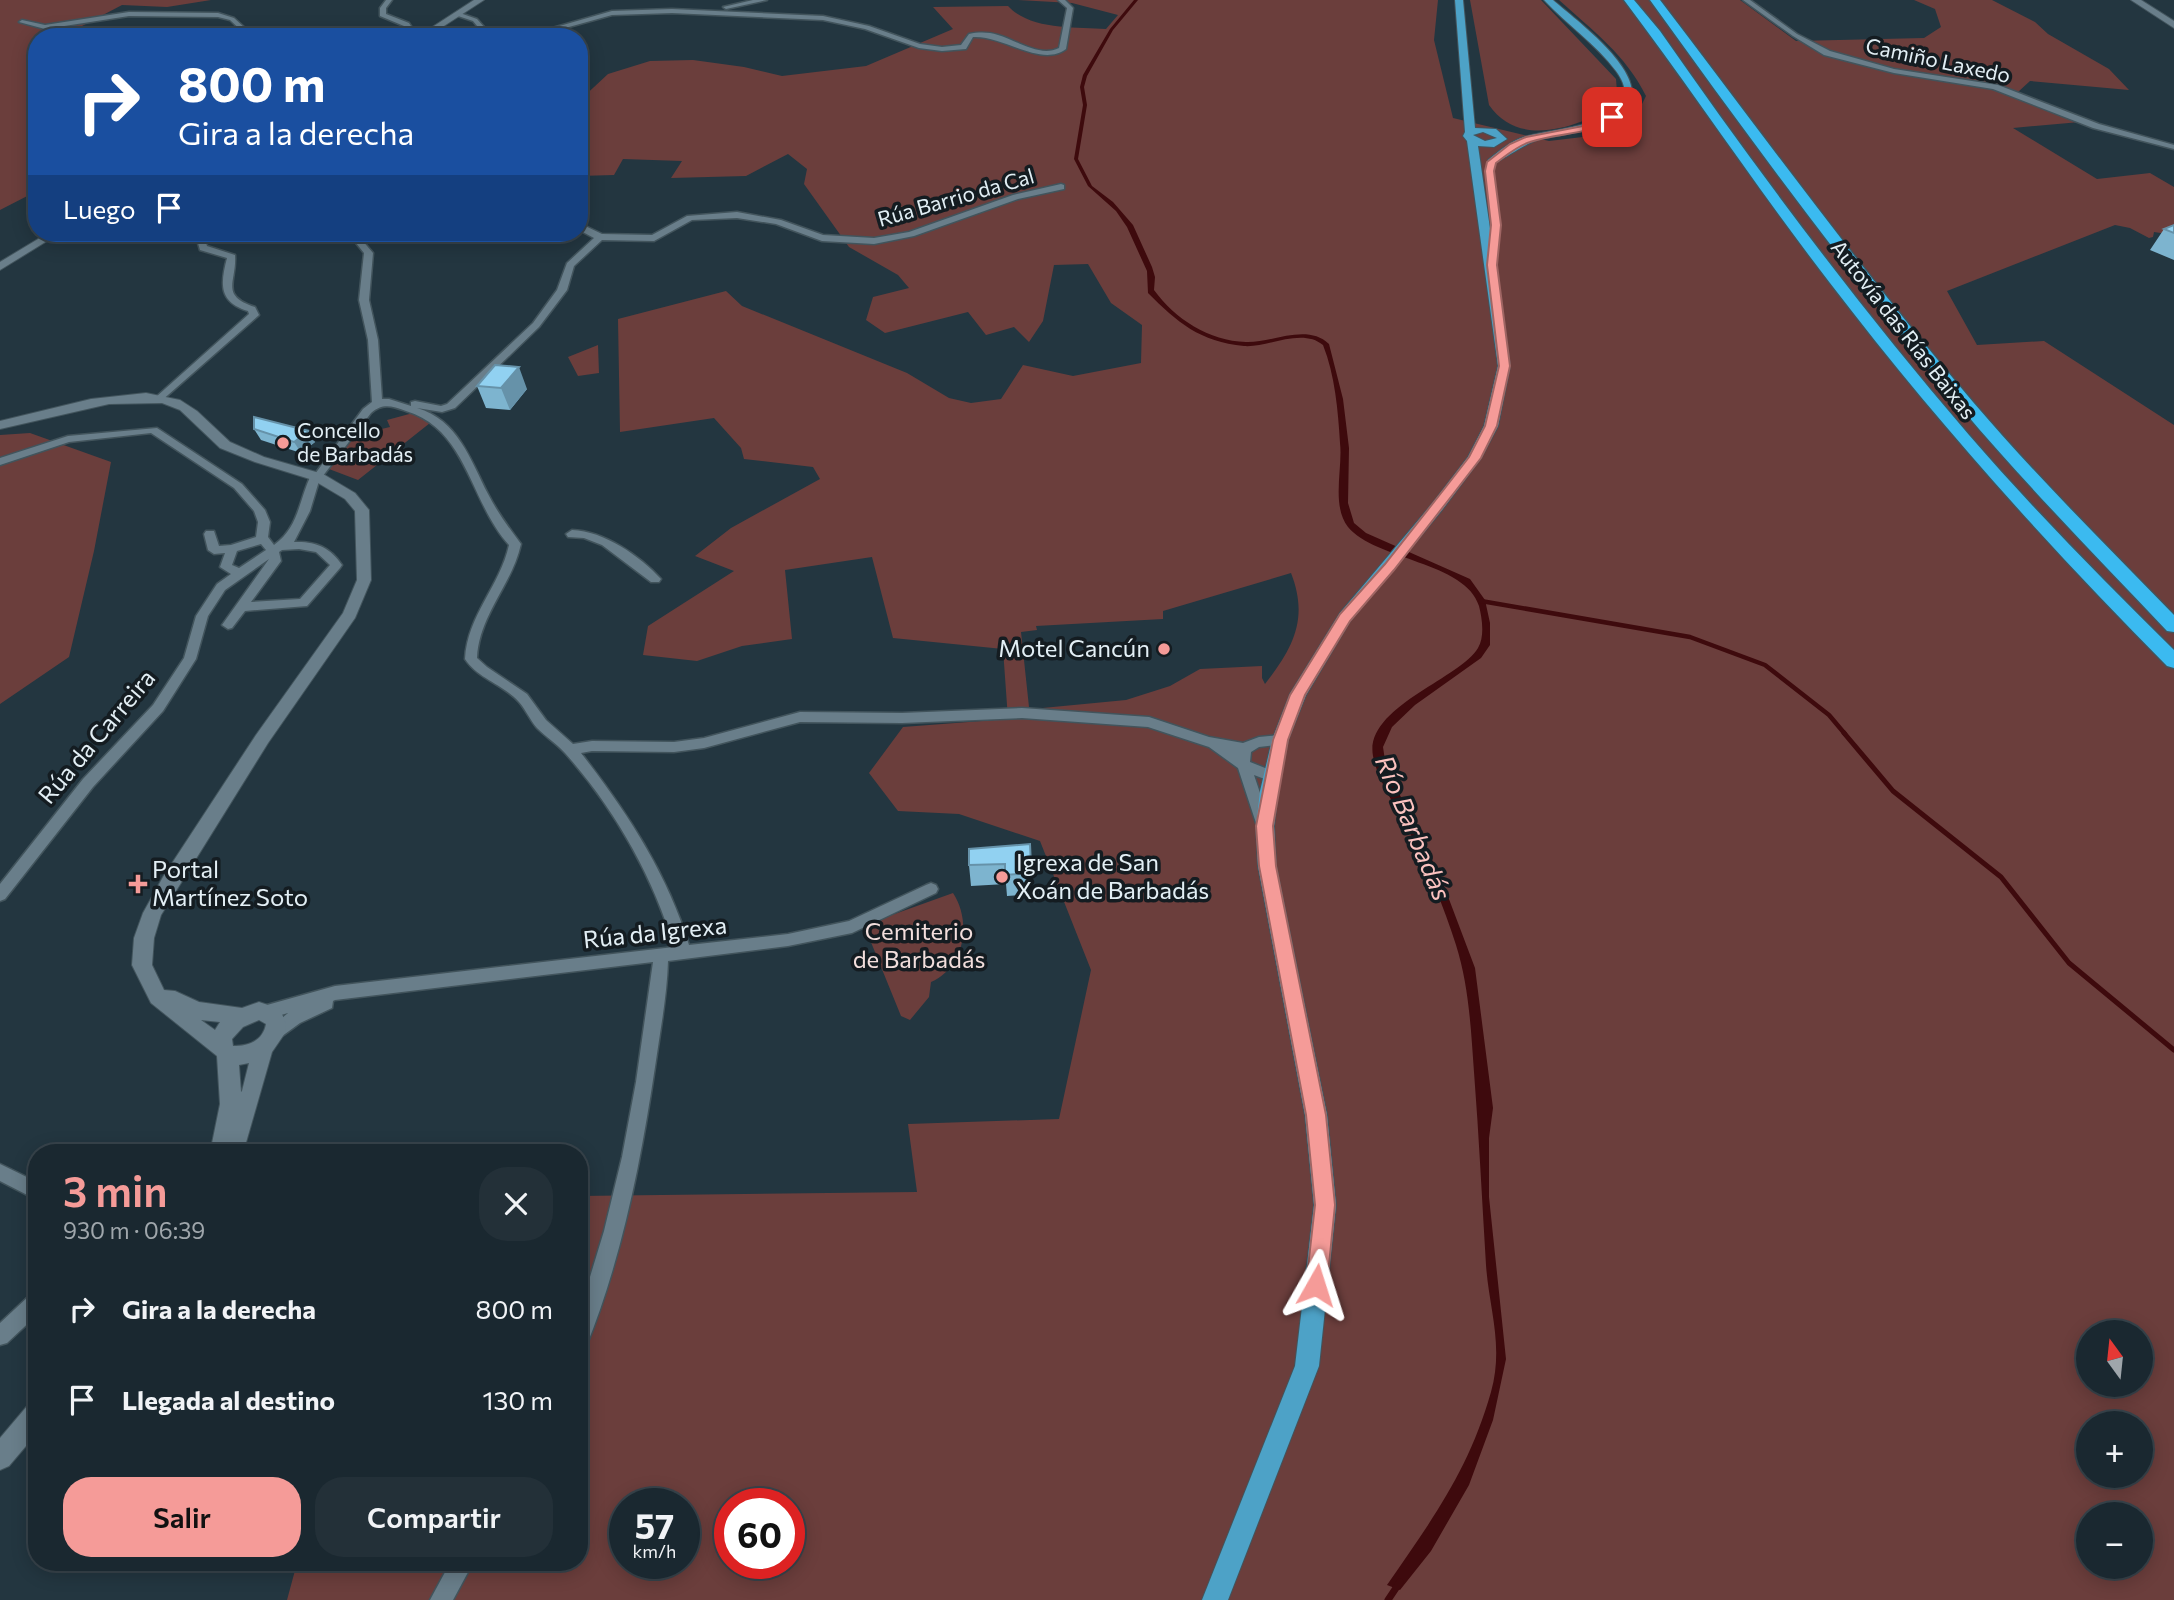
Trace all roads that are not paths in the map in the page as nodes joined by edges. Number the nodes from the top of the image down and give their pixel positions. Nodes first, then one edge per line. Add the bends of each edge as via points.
1 (389, 0) edge
2 (480, 0) edge
3 (630, 0) edge
4 (764, 0) edge
5 (1061, 0) edge
6 (1459, 0) edge
7 (1548, 0) edge
8 (1622, 0) edge
9 (1629, 0) edge
10 (1655, 0) edge
11 (1746, 0) edge
12 (2135, 0) edge
13 (712, 12) junction
14 (612, 13) junction
15 (457, 14) junction
16 (22, 22) dead end
17 (2174, 25) edge
18 (242, 28) edge
19 (412, 28) edge
20 (435, 28) edge
21 (482, 28) edge
22 (557, 28) edge
23 (1670, 53) junction
24 (1476, 79) dead end
25 (1520, 133) junction
26 (1471, 136) junction
27 (1495, 138) junction
28 (2174, 147) edge
29 (1062, 187) dead end
30 (1493, 198) dead end
31 (588, 231) edge
32 (600, 237) junction
33 (40, 242) edge
34 (201, 242) edge
35 (360, 242) edge
36 (1492, 265) junction
37 (0, 267) edge
38 (160, 399) junction
39 (383, 402) junction
40 (0, 425) edge
41 (0, 462) edge
42 (317, 477) junction
43 (210, 534) dead end
44 (572, 534) dead end
45 (263, 539) junction
46 (232, 549) junction
47 (278, 549) junction
48 (239, 573) junction
49 (655, 579) dead end
50 (242, 607) junction
51 (229, 625) dead end
52 (2174, 626) edge
53 (2174, 661) edge
54 (1280, 740) junction
55 (1208, 742) junction
56 (1244, 748) junction
57 (570, 750) junction
58 (1244, 765) junction
59 (1273, 776) junction
60 (1265, 826) junction
61 (931, 889) dead end
62 (0, 895) edge
63 (683, 951) junction
64 (661, 954) junction
65 (147, 979) junction
66 (374, 988) junction
67 (267, 1012) junction
68 (241, 1016) junction
69 (269, 1041) junction
70 (224, 1050) junction
71 (223, 1144) edge
72 (235, 1144) edge
73 (0, 1172) edge
74 (28, 1187) edge
75 (28, 1310) edge
76 (588, 1313) edge
77 (0, 1336) edge
78 (28, 1424) edge
79 (0, 1457) edge
80 (458, 1571) edge
81 (441, 1600) edge
82 (1215, 1600) edge

1 - 19 street via 382,15
2 - 15 street
3 - 14 street
4 - 13 street
5 - 13 street via 1070,8 1062,50 1049,56 991,34 971,36 963,47 942,50 823,18
6 - 24 main road via 1468,20
6 - 26 main road
7 - 25 main road via 1605,54 1627,80 1630,95 1625,107 1591,127 1553,134
8 - 23 highway
9 - 23 highway, Autovía das Rías Baixas
10 - 52 highway, Autovía das Rías Baixas via 1863,277 1968,406
11 - 28 street, Camiño Laxedo via 1826,53 1894,71 1995,87 2096,126
12 - 17 street
13 - 14 street
14 - 22 street
15 - 20 street
15 - 21 street via 475,20
16 - 18 street via 45,27 129,14 218,15
23 - 53 highway, Autovía das Rías Baixas via 1835,281 1962,440
25 - 27 main road
25 - 27 main road via 1484,118
25 - 27 main road via 1491,166
26 - 27 main road
26 - 36 main road
29 - 32 street, Rúa Barrio da Cal via 874,241 822,238 778,222 737,215 690,218 654,238
30 - 36 main road
31 - 32 street, Rúa Barrio da Cal
32 - 39 street via 570,265 562,290 536,326 452,406 442,409
33 - 37 street
34 - 38 street via 203,248 232,257 230,297 252,309 254,315
35 - 39 street via 369,253 364,300
36 - 54 main road via 1504,366 1491,426 1474,458 1437,507 1345,617 1298,695
38 - 40 street via 99,401
38 - 42 street via 189,408 227,446
39 - 42 street, Rúa da Carreira via 367,411
39 - 57 street via 424,413 456,439 483,496 514,541 511,566 476,629 471,659 485,674 520,696
41 - 45 street via 68,439 153,430 238,486 259,510
42 - 47 street, Rúa da Carreira via 298,526
42 - 65 street via 343,490 362,510 364,580 358,600 262,739 158,903 144,938 142,965
43 - 46 street via 214,550
44 - 49 street via 588,533 617,547
45 - 46 street
45 - 47 street
46 - 48 street via 226,567
47 - 48 street, Rúa da Carreira
47 - 50 street via 274,563
47 - 50 street via 319,548 336,565 303,603
48 - 62 street, Rúa da Carreira via 221,587 205,610 190,659 158,708 88,783
50 - 51 street
54 - 56 street
54 - 59 main road
55 - 56 street
55 - 57 street via 1149,722 1021,713 800,718 704,743
55 - 58 street
56 - 58 street
57 - 63 street via 654,870
58 - 59 street
58 - 60 street
59 - 60 main road
60 - 82 main road via 1267,866 1316,1115 1325,1205 1307,1366
61 - 63 street, Rúa da Igrexa via 852,927 736,948
63 - 64 street, Rúa da Igrexa
64 - 66 street, Rúa da Igrexa
64 - 76 street via 632,1160
65 - 68 street via 163,994 197,1011
65 - 70 street via 171,1010
66 - 67 street, Rúa da Igrexa via 335,993
66 - 69 street, Rúa da Igrexa via 309,1009
67 - 68 street
67 - 69 street via 276,1021
68 - 70 street via 221,1040
69 - 70 street via 248,1055
69 - 72 street
70 - 71 street via 232,1083
73 - 74 street
75 - 77 street
78 - 79 street
80 - 81 street

